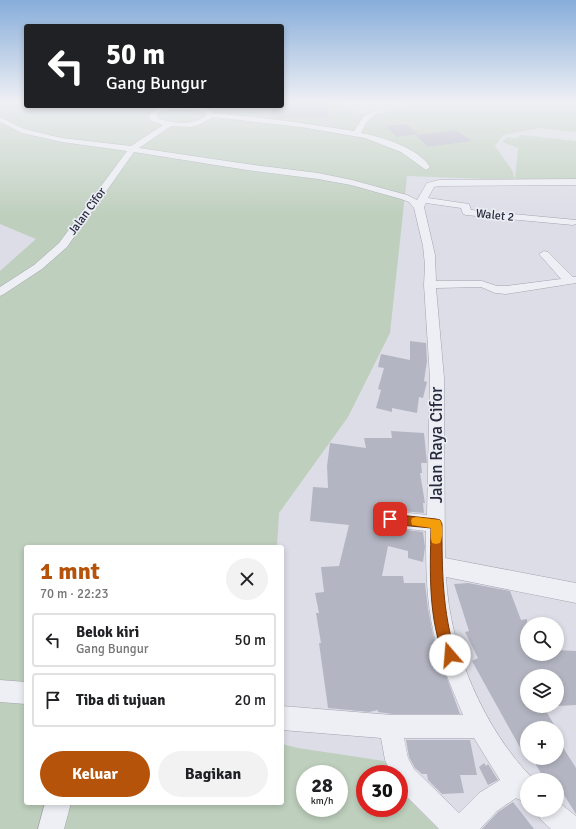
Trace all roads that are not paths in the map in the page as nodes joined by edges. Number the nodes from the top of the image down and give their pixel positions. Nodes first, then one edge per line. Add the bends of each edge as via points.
1 (61, 140) edge
2 (145, 140) edge
3 (381, 140) edge
4 (132, 149) junction
5 (426, 167) dead end
6 (576, 182) edge
7 (419, 203) junction
8 (573, 222) dead end
9 (544, 254) dead end
10 (573, 280) edge
11 (430, 285) junction
12 (0, 292) edge
13 (390, 519) dead end
14 (436, 524) junction
15 (436, 566) junction
16 (576, 593) edge
17 (0, 691) edge
18 (24, 693) edge
19 (284, 718) edge
20 (479, 726) junction
21 (392, 727) junction
22 (520, 783) edge
23 (520, 788) edge
24 (57, 805) edge
25 (557, 817) edge
26 (51, 829) edge
27 (457, 829) edge
28 (463, 829) edge
29 (571, 829) edge

1 - 4 street
2 - 4 street, Jalan Cifor
3 - 5 street via 405,150
4 - 7 street via 318,176 394,193
4 - 12 street, Jalan Cifor via 63,245 38,268
6 - 7 street via 498,187 434,184 430,185
7 - 8 street, Walet 2 via 466,206 466,212
7 - 11 street, Jalan Raya Cifor via 427,242
9 - 10 street
10 - 11 street via 506,290 482,284
11 - 14 street, Jalan Raya Cifor via 436,364
13 - 14 street
14 - 15 street, Jalan Raya Cifor
15 - 16 street
15 - 20 street, Jalan Raya Cifor via 444,636
17 - 18 street
19 - 21 street
20 - 21 street
20 - 22 street, Jalan Raya Cifor
21 - 27 street via 393,746 405,778
23 - 28 street via 503,791 481,807
24 - 26 street
25 - 29 street

